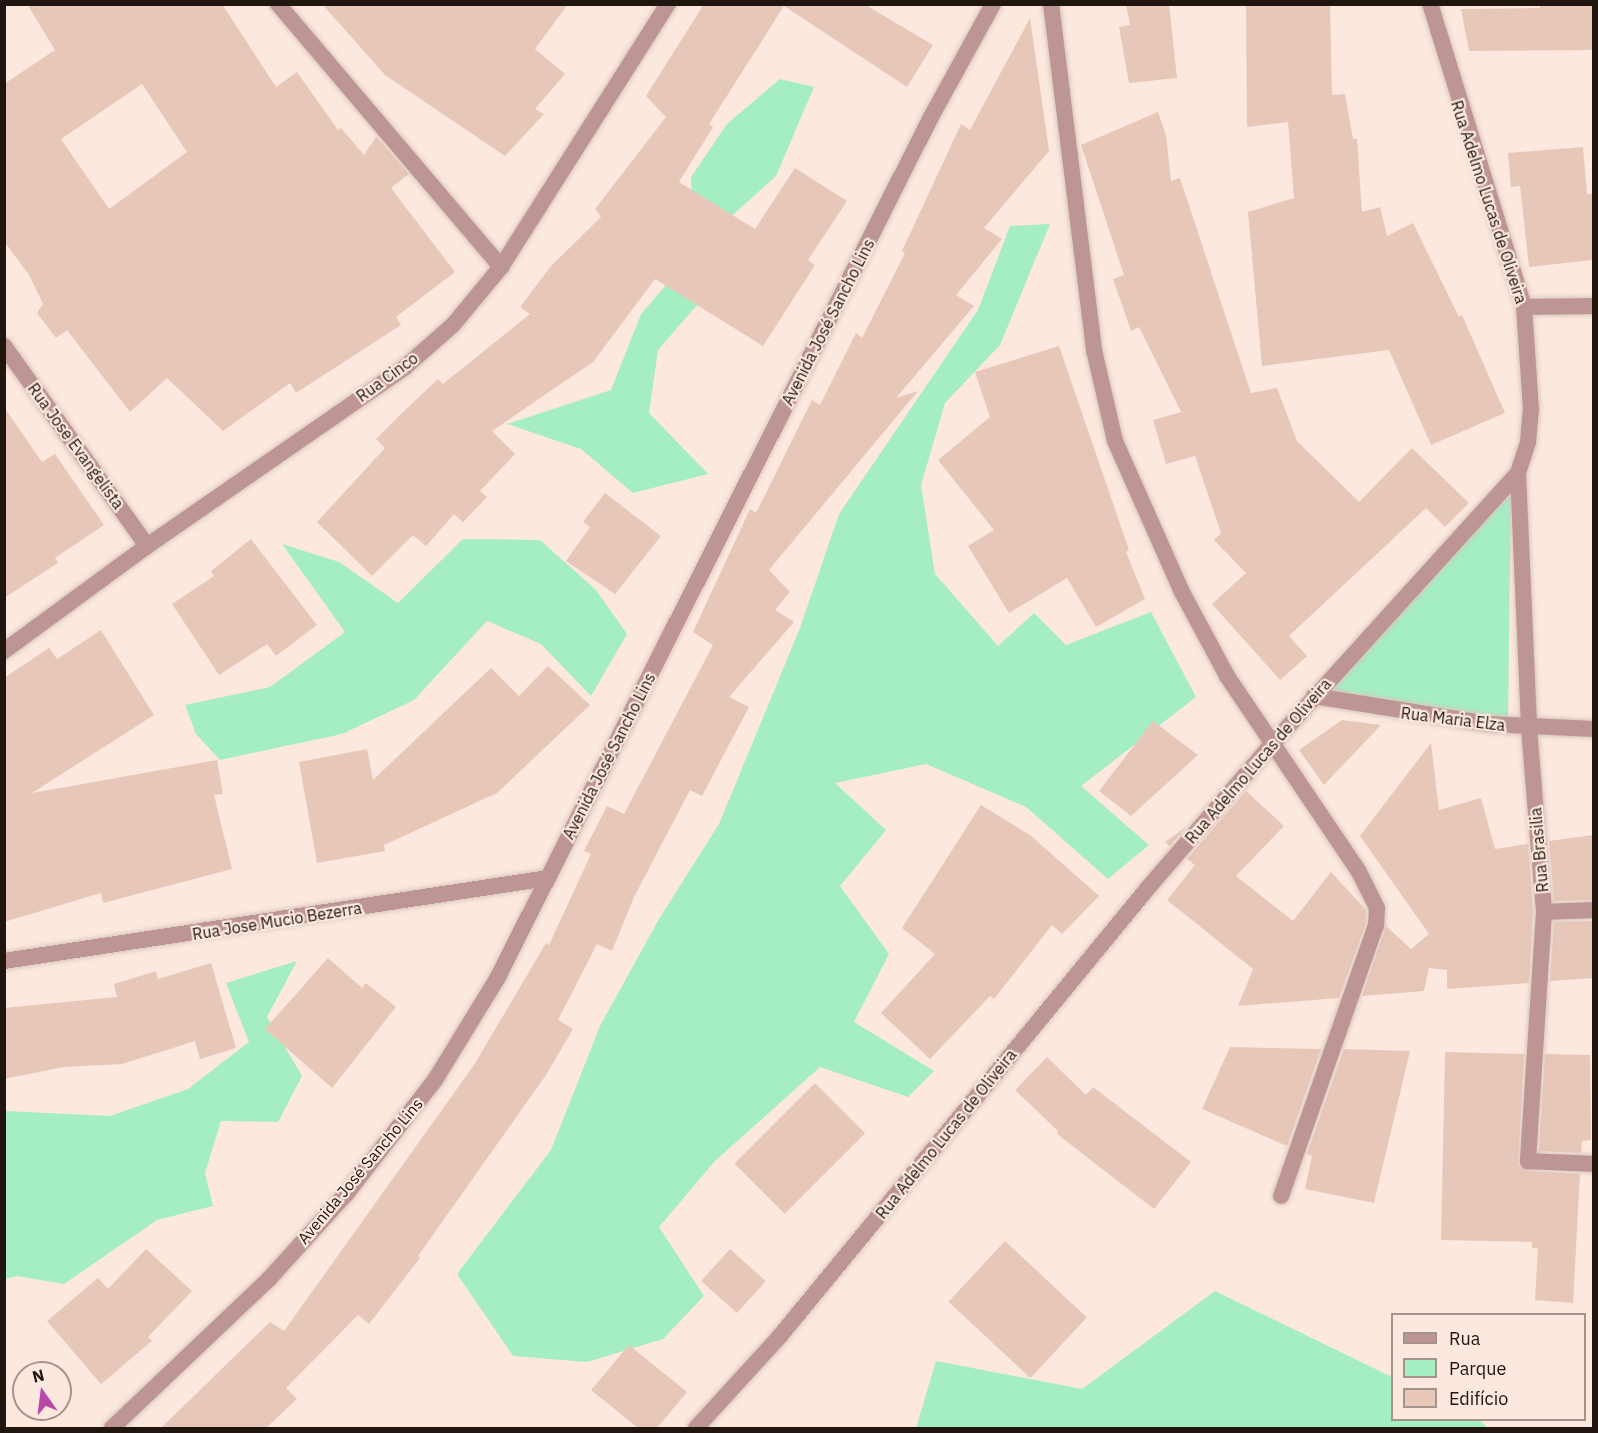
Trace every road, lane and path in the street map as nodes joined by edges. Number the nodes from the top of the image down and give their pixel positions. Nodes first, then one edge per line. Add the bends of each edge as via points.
1 (278, 4) edge
2 (668, 4) edge
3 (993, 4) edge
4 (1051, 4) edge
5 (1430, 4) edge
6 (501, 267) junction
7 (1593, 306) edge
8 (1524, 308) junction
9 (4, 346) edge
10 (1518, 473) junction
11 (147, 546) junction
12 (4, 651) edge
13 (1314, 696) junction
14 (1529, 728) junction
15 (1593, 729) edge
16 (1274, 742) junction
17 (548, 878) junction
18 (1593, 910) edge
19 (1544, 912) junction
20 (4, 961) edge
21 (1593, 1164) edge
22 (1281, 1196) dead end
23 (112, 1428) edge
24 (696, 1428) edge

1 - 6 street
2 - 6 street, Rua Cinco
3 - 17 street, Avenida José Sancho Lins via 931,117
4 - 16 street via 1094,350 1115,441 1182,592 1227,676
5 - 8 street, Rua Adelmo Lucas de Oliveira
6 - 11 street, Rua Cinco via 453,325 404,368
7 - 8 street
8 - 10 street, Rua Adelmo Lucas de Oliveira via 1531,409 1528,442
9 - 11 street, Rua Jose Evangelista
10 - 13 street, Rua Adelmo Lucas de Oliveira
10 - 14 street, Rua Brasilia
11 - 12 street, Rua Cinco
13 - 14 street, Rua Maria Elza via 1397,712
13 - 16 street, Rua Adelmo Lucas de Oliveira
14 - 15 street, Rua Maria Elza
14 - 19 street, Rua Brasilia
16 - 22 street via 1359,872 1377,908 1376,926
16 - 24 street, Rua Adelmo Lucas de Oliveira via 1147,889 780,1336
17 - 20 street, Rua Jose Mucio Bezerra
17 - 23 street, Avenida José Sancho Lins via 498,977 435,1080 347,1193 268,1280
18 - 19 street
19 - 21 street, Rua Brasilia via 1528,1161

